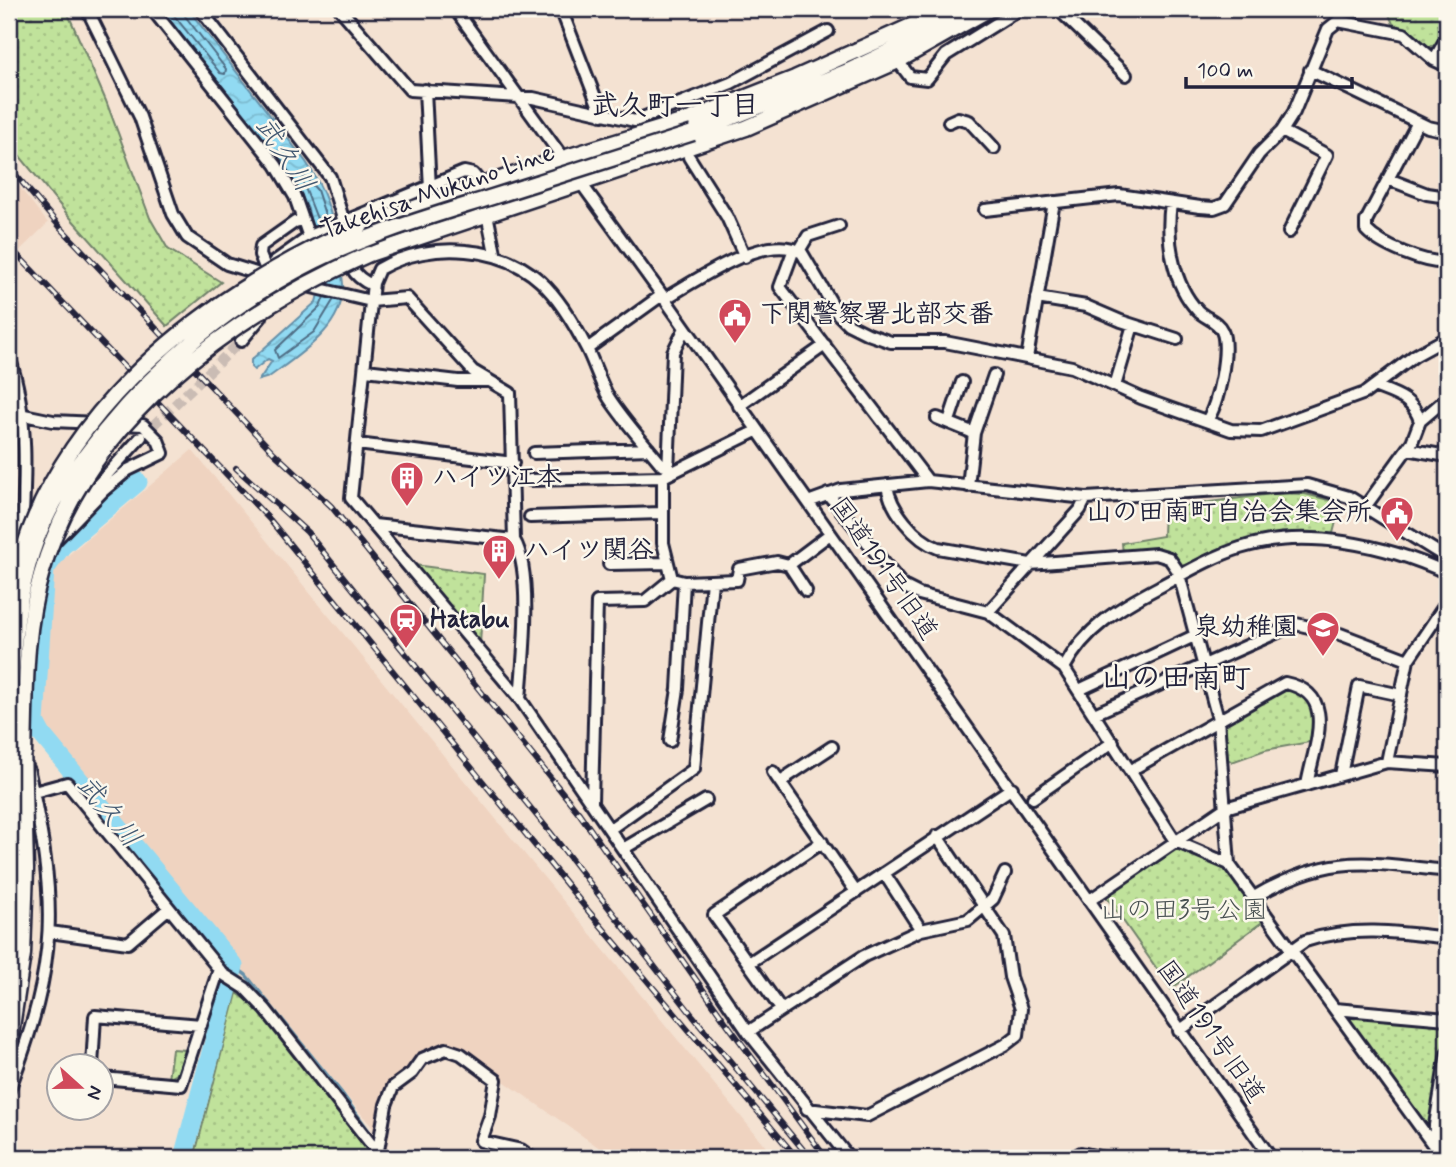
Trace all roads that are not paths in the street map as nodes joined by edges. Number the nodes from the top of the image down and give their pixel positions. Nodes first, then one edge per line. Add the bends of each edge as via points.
1 (87, 9) edge
2 (152, 9) edge
3 (200, 9) edge
4 (340, 9) edge
5 (455, 9) edge
6 (561, 9) edge
7 (950, 9) edge
8 (976, 9) edge
9 (990, 9) edge
10 (1020, 9) edge
11 (1064, 10) edge
12 (828, 31) dead end
13 (1447, 37) edge
14 (898, 61) junction
15 (1434, 61) junction
16 (1447, 66) edge
17 (1310, 70) junction
18 (848, 71) junction
19 (1126, 75) dead end
20 (425, 90) junction
21 (517, 96) junction
22 (602, 115) junction
23 (949, 122) dead end
24 (1418, 122) junction
25 (636, 128) junction
26 (1282, 131) junction
27 (1447, 131) edge
28 (994, 148) dead end
29 (689, 157) dead end
30 (563, 158) junction
31 (646, 164) junction
32 (1388, 179) junction
33 (481, 185) junction
34 (582, 186) junction
35 (430, 189) junction
36 (1447, 197) edge
37 (1054, 202) junction
38 (1171, 203) junction
39 (515, 206) junction
40 (985, 210) dead end
41 (487, 214) junction
42 (302, 220) junction
43 (342, 222) junction
44 (839, 226) dead end
45 (1289, 232) dead end
46 (310, 236) junction
47 (796, 250) junction
48 (495, 253) junction
49 (745, 257) junction
50 (1447, 262) edge
51 (269, 278) junction
52 (372, 285) junction
53 (663, 297) junction
54 (1037, 298) junction
55 (371, 301) junction
56 (1133, 325) junction
57 (684, 330) junction
58 (1447, 338) edge
59 (1177, 339) dead end
60 (241, 341) tunnel mouth
61 (825, 345) junction
62 (587, 349) junction
63 (9, 356) edge
64 (1027, 358) junction
65 (366, 370) junction
66 (994, 375) dead end
67 (488, 381) junction
68 (962, 382) dead end
69 (1115, 386) junction
70 (1374, 386) junction
71 (1447, 398) edge
72 (738, 406) junction
73 (24, 415) junction
74 (937, 418) dead end
75 (949, 421) junction
76 (1207, 421) junction
77 (1420, 421) junction
78 (756, 431) junction
79 (974, 433) junction
80 (141, 437) tunnel mouth
81 (358, 444) junction
82 (649, 449) junction
83 (1407, 449) junction
84 (534, 453) dead end
85 (1447, 456) edge
86 (513, 463) junction
87 (666, 473) junction
88 (530, 480) dead end
89 (928, 481) junction
90 (887, 485) junction
91 (968, 486) junction
92 (828, 494) junction
93 (1086, 498) junction
94 (808, 502) junction
95 (1365, 507) junction
96 (661, 513) junction
97 (530, 517) dead end
98 (374, 525) junction
99 (830, 534) junction
100 (514, 540) junction
101 (1447, 558) edge
102 (666, 563) junction
103 (609, 564) dead end
104 (1030, 564) junction
105 (789, 565) junction
106 (1447, 573) edge
107 (14, 576) edge
108 (1178, 577) junction
109 (672, 579) junction
110 (712, 581) junction
111 (684, 582) junction
112 (806, 591) dead end
113 (1447, 602) edge
114 (988, 612) junction
115 (9, 620) edge
116 (1194, 636) junction
117 (1408, 660) junction
118 (1204, 664) junction
119 (1064, 668) junction
120 (17, 678) junction
121 (1079, 690) junction
122 (1401, 695) junction
123 (520, 699) junction
124 (9, 710) edge
125 (1094, 714) junction
126 (1218, 719) junction
127 (670, 741) dead end
128 (1113, 742) junction
129 (832, 747) dead end
130 (15, 757) edge
131 (1387, 762) junction
132 (1447, 766) edge
133 (1131, 770) junction
134 (773, 772) dead end
135 (1341, 775) junction
136 (782, 783) junction
137 (1307, 785) junction
138 (1012, 788) junction
139 (34, 792) junction
140 (1033, 799) dead end
141 (706, 800) dead end
142 (592, 803) junction
143 (9, 808) edge
144 (1225, 808) junction
145 (610, 829) junction
146 (937, 836) junction
147 (822, 842) junction
148 (1175, 842) junction
149 (623, 849) junction
150 (1229, 864) junction
151 (20, 870) junction
152 (1447, 871) edge
153 (884, 873) junction
154 (1005, 873) dead end
155 (856, 892) junction
156 (1254, 897) junction
157 (1090, 900) junction
158 (986, 907) junction
159 (169, 908) junction
160 (921, 930) junction
161 (50, 932) junction
162 (1447, 938) edge
163 (1291, 949) junction
164 (748, 963) junction
165 (9, 972) edge
166 (221, 972) junction
167 (781, 1009) junction
168 (1335, 1009) junction
169 (1447, 1018) edge
170 (201, 1025) junction
171 (1179, 1031) junction
172 (748, 1032) junction
173 (9, 1047) edge
174 (93, 1052) edge
175 (1447, 1053) edge
176 (116, 1079) edge
177 (9, 1090) edge
178 (807, 1109) junction
179 (1434, 1152) edge
180 (377, 1156) edge
181 (532, 1158) edge
182 (849, 1158) edge
183 (1072, 1158) edge
184 (1104, 1158) edge
185 (1271, 1158) edge

1 - 51 street via 141,117 173,214 187,237 227,264
2 - 42 street via 276,165 295,197
3 - 43 street via 330,177
4 - 20 street via 410,90
5 - 21 street, 国道191号旧道
6 - 22 street
7 - 18 main road, Takehisa Mukuno Line
7 - 25 main road via 688,120
8 - 18 main road, Takehisa Mukuno Line
9 - 14 main road
10 - 14 street via 946,55 927,79 910,77
11 - 19 street
12 - 25 street
13 - 15 street
14 - 31 main road via 746,128
15 - 16 street
15 - 17 street via 1404,34 1345,20 1328,29
17 - 24 street
17 - 26 street
18 - 130 main road, Takehisa Mukuno Line, bridge via 693,133 414,221 314,261 248,301 181,351 94,444 56,513 36,565 21,649
20 - 21 street
20 - 35 street
21 - 22 street
21 - 30 street, 国道191号旧道
22 - 25 street
23 - 28 street via 958,118 969,121
24 - 27 street
24 - 32 street
25 - 30 main road
25 - 31 street
26 - 38 street via 1225,204 1214,208
26 - 45 street via 1327,155
29 - 49 street via 727,217
30 - 33 main road
30 - 34 street, 国道191号旧道
31 - 34 main road
32 - 36 street
32 - 50 street via 1366,220 1366,230 1426,261
33 - 35 street via 473,174 464,172
33 - 39 street
33 - 115 main road, bridge via 361,226 282,265 186,329 113,399 73,449 35,512 15,574
34 - 39 main road
34 - 53 street, 国道191号旧道
35 - 43 street
37 - 38 street via 1119,195
37 - 40 street
37 - 54 street
38 - 76 street via 1168,226 1177,273 1197,310 1217,324 1224,340 1217,399
39 - 41 main road
41 - 48 street
41 - 130 main road, bridge via 369,254 275,300 205,350 133,419 95,466 57,529 38,585
42 - 46 street
42 - 51 street via 261,246
43 - 46 street
43 - 52 street via 349,267
44 - 47 street via 808,236
46 - 51 street via 279,256
47 - 49 street via 776,246
47 - 61 street via 780,286
47 - 64 street via 838,314 858,330 891,342 936,341
48 - 52 street via 456,250 407,257 379,269
48 - 62 street via 521,264 548,288
49 - 53 street
51 - 55 street
51 - 60 street via 261,317
52 - 55 street
53 - 57 street, 国道191号旧道
53 - 62 street
54 - 56 street via 1086,306
54 - 64 street
55 - 65 street
55 - 67 street via 407,298 473,372
56 - 59 street
56 - 69 street
57 - 72 street, 国道191号旧道
57 - 87 street via 673,352
58 - 70 street
61 - 72 street
61 - 89 street
62 - 82 street via 609,397
63 - 73 street
64 - 69 street via 1072,367
65 - 67 street
65 - 81 street
66 - 79 street
67 - 86 street via 512,398
68 - 75 street
69 - 76 street
70 - 76 street via 1261,431 1231,430
70 - 77 street via 1403,397
71 - 77 street
72 - 78 street, 国道191号旧道
73 - 107 street via 26,462
73 - 107 street via 53,421 143,425 163,453 111,484
74 - 75 street
75 - 79 street
77 - 83 street
78 - 87 street
78 - 94 street, 国道191号旧道
79 - 91 street
80 - 107 street
81 - 86 street
81 - 98 street via 351,498
82 - 84 street
82 - 87 street
83 - 85 street
83 - 95 street
86 - 100 street
87 - 88 street
87 - 96 street
89 - 90 street
89 - 91 street
90 - 92 street
90 - 104 street via 889,499 927,544
91 - 93 street
92 - 94 street
92 - 114 street via 903,586
93 - 95 street via 1307,485 1340,493
93 - 104 street
94 - 99 street, 国道191号旧道
95 - 101 street
96 - 97 street
96 - 102 street
98 - 100 street
98 - 123 street
99 - 105 street
99 - 138 street, 国道191号旧道
100 - 123 street via 525,575
102 - 103 street
102 - 109 street
104 - 108 street via 1156,554 1172,561
104 - 114 street
105 - 110 street via 751,566 739,569 737,580
105 - 112 street
106 - 108 street via 1378,550 1299,539 1240,548
107 - 120 street
108 - 116 street
108 - 119 street via 1111,614 1079,643
109 - 111 street
109 - 142 street via 645,601 597,602
110 - 111 street
110 - 145 street via 694,769
111 - 127 street
113 - 117 street
114 - 119 street
116 - 118 street
116 - 121 street
117 - 118 street via 1340,634 1296,624
117 - 122 street
118 - 125 street
118 - 126 street
119 - 121 street
120 - 130 street
120 - 139 street
121 - 125 street
122 - 131 street
122 - 135 street via 1359,686
123 - 142 street
124 - 130 main road, bridge
125 - 128 street
126 - 133 street
126 - 137 street via 1285,683 1302,687 1316,699 1320,712
126 - 144 street
128 - 133 street
128 - 140 street
129 - 136 street
130 - 151 main road, Takehisa Mukuno Line, bridge
131 - 132 street
131 - 135 street
133 - 148 street
134 - 136 street
135 - 137 street
136 - 147 street
137 - 144 street
138 - 146 street
138 - 157 street, 国道191号旧道
139 - 143 street
139 - 159 street via 67,783
139 - 161 street via 48,870
141 - 149 street
142 - 145 street
144 - 148 street
144 - 150 street
145 - 149 street
146 - 153 street
146 - 158 street
147 - 155 street
147 - 164 street via 714,915
148 - 150 street
148 - 157 street
149 - 172 street
150 - 156 street
151 - 165 main road, Takehisa Mukuno Line
151 - 173 main road, Takehisa Mukuno Line via 23,954
152 - 156 street via 1362,863 1331,865 1290,878
153 - 155 street
153 - 160 street
154 - 158 street
155 - 164 street
156 - 163 street
157 - 171 street, 国道191号旧道
158 - 160 street via 968,920
158 - 178 street via 1004,936 1021,1009 1018,1035 867,1116
159 - 161 street via 128,943
159 - 166 street
160 - 167 street via 853,961
161 - 177 street via 40,999
162 - 163 street via 1353,931 1326,934
163 - 168 street
163 - 171 street
164 - 167 street
166 - 170 street
166 - 180 street via 266,1010
167 - 172 street
168 - 169 street
168 - 179 street
170 - 174 street via 95,1016
170 - 176 street via 181,1085
171 - 185 street, 国道191号旧道
172 - 178 street
175 - 179 street
178 - 182 street
180 - 181 street via 393,1087 422,1059 446,1049 461,1054 496,1080 481,1141 521,1150
183 - 184 street via 1081,1153

